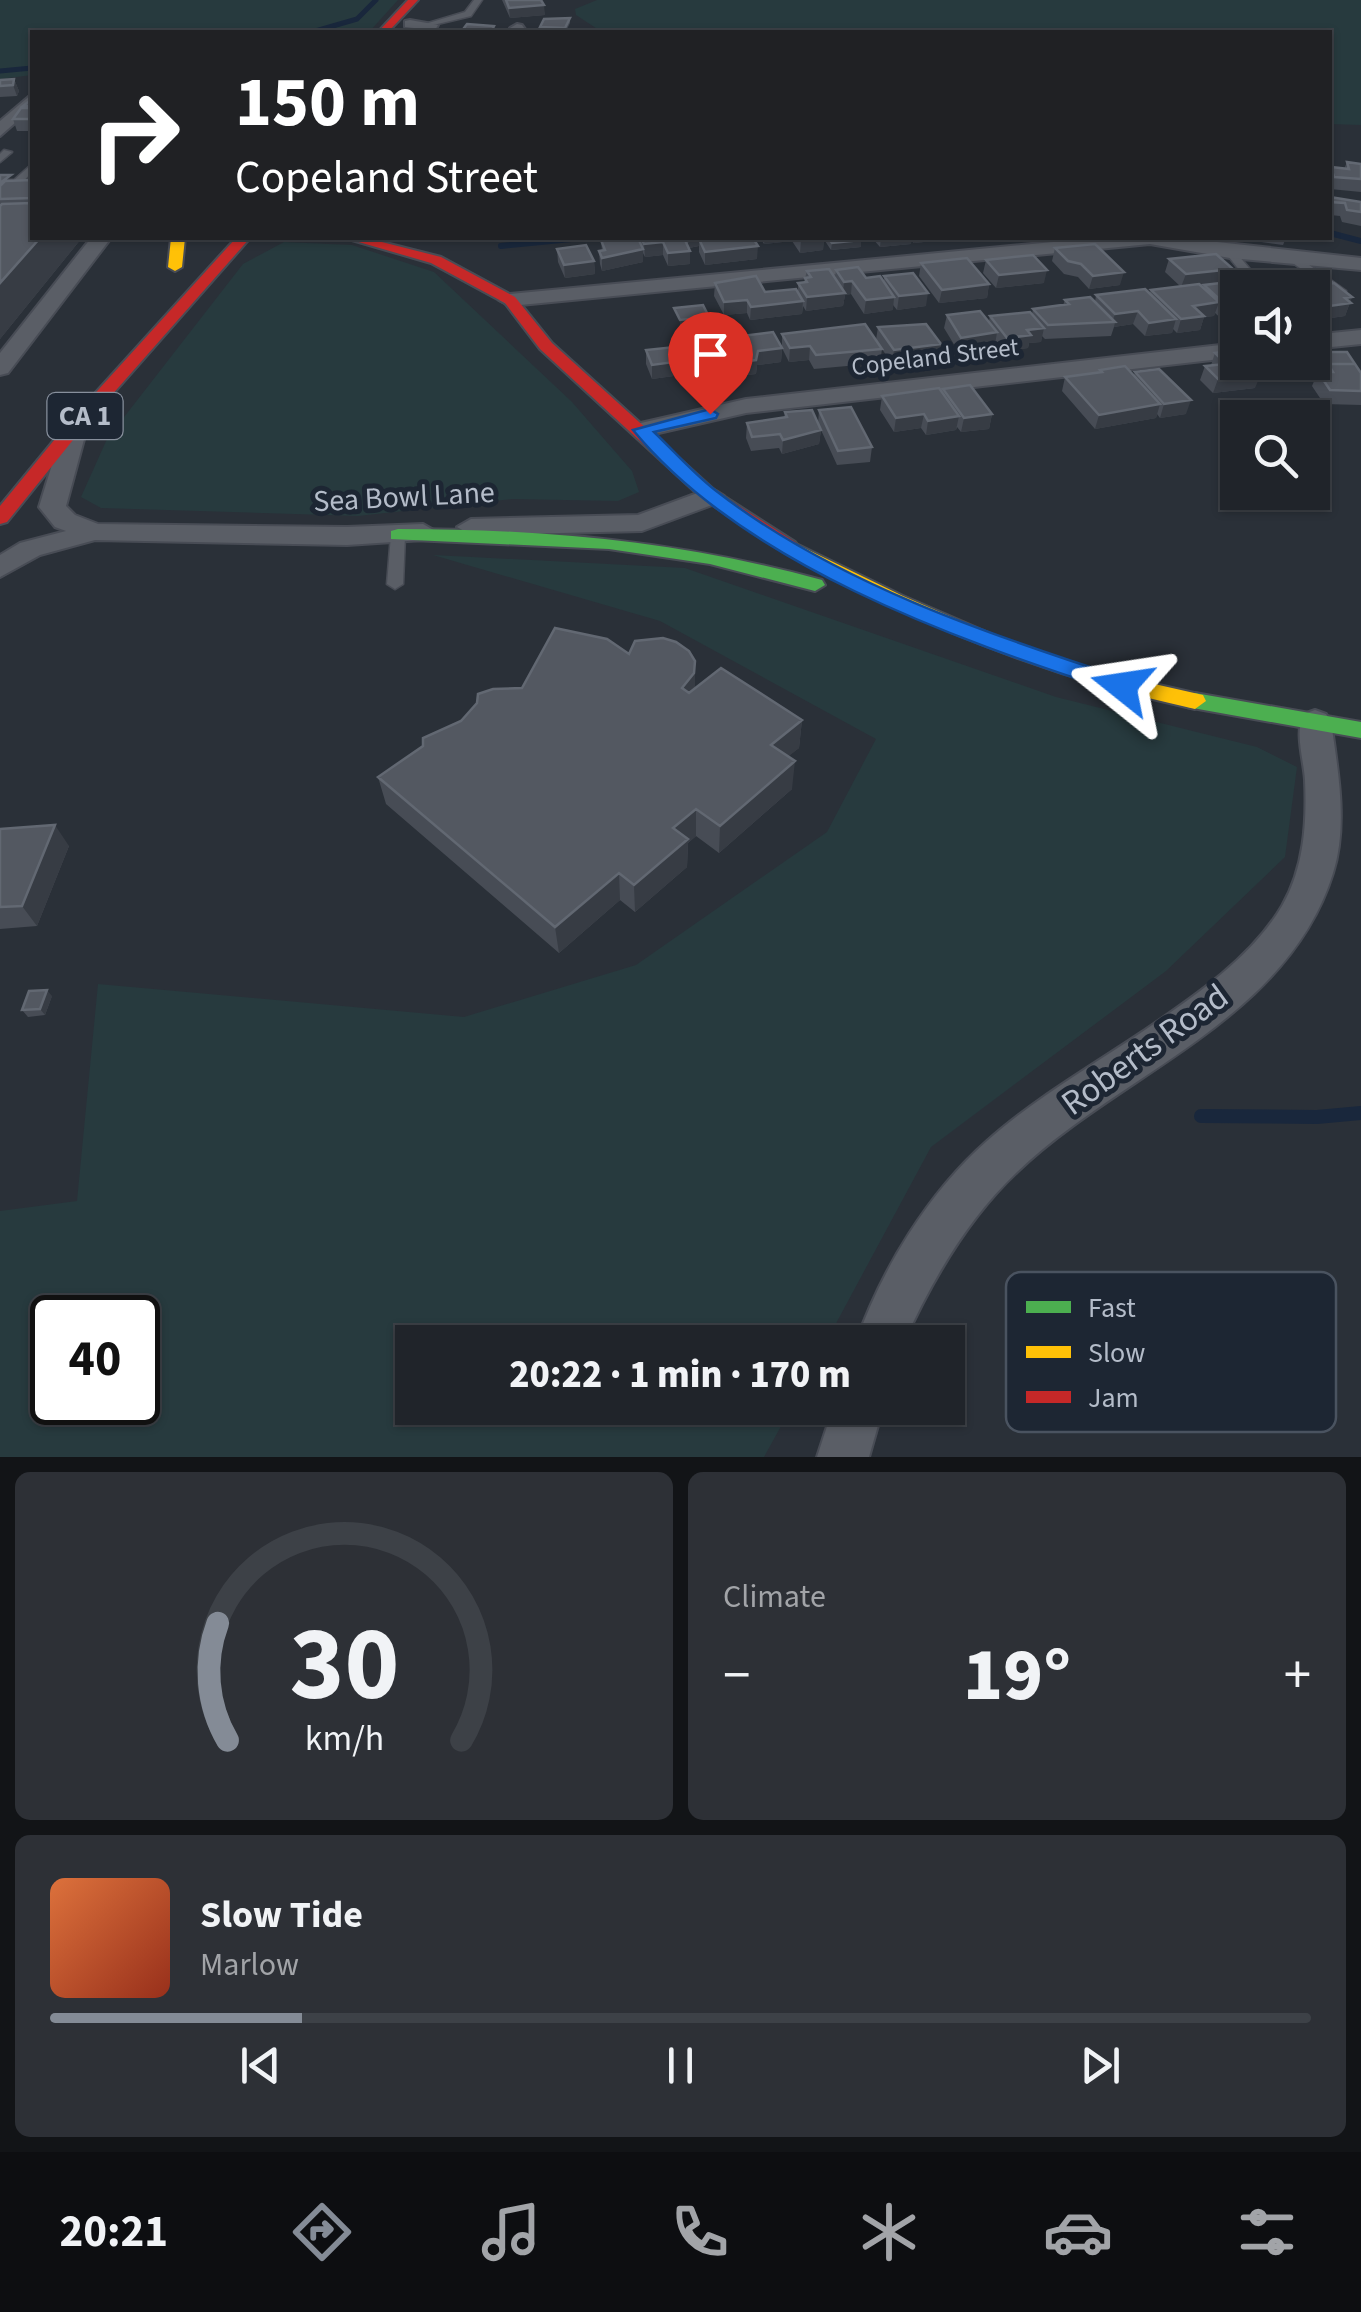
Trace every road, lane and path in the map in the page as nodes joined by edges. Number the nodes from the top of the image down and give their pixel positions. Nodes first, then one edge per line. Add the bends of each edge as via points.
1 (413, 0) edge
2 (432, 0) edge
3 (478, 0) edge
4 (417, 28) edge
5 (385, 30) edge
6 (30, 101) edge
7 (0, 131) edge
8 (30, 170) edge
9 (0, 183) edge
10 (100, 240) edge
11 (178, 240) edge
12 (200, 240) edge
13 (241, 240) edge
14 (1130, 240) edge
15 (1162, 240) edge
16 (390, 241) edge
17 (1230, 252) junction
18 (1291, 256) junction
19 (1361, 264) edge
20 (494, 266) dead end
21 (1245, 270) edge
22 (1345, 294) edge
23 (510, 300) junction
24 (1361, 337) edge
25 (1330, 340) edge
26 (1220, 352) edge
27 (0, 368) edge
28 (75, 426) junction
29 (642, 430) junction
30 (711, 496) junction
31 (0, 518) edge
32 (94, 532) junction
33 (398, 535) junction
34 (0, 568) edge
35 (395, 584) dead end
36 (984, 641) junction
37 (1314, 722) junction
38 (1361, 730) edge
39 (888, 1325) edge
40 (853, 1425) edge
41 (844, 1457) edge

1 - 5 main road
2 - 4 main road
3 - 4 lane via 468,14
6 - 7 street
8 - 9 lane via 18,183
10 - 27 street
11 - 12 main road via 169,274
13 - 28 main road, CA 1
14 - 23 street
15 - 17 street
16 - 23 main road
17 - 18 street
17 - 21 lane
18 - 19 street
18 - 22 lane
20 - 23 main road via 507,280
23 - 29 main road via 546,346
24 - 25 street
26 - 29 street, Copeland Street via 746,406
28 - 31 main road, CA 1
28 - 32 street via 52,507 65,521
29 - 30 main road
30 - 33 street, Sea Bowl Lane via 642,523 528,523
30 - 36 main road via 808,558
32 - 33 street, Sea Bowl Lane
32 - 34 street, Sea Bowl Lane via 30,549
33 - 35 lane
33 - 36 main road via 567,534 683,548
36 - 37 main road via 1122,686
37 - 38 main road
37 - 39 street, Roberts Road via 1322,827 1315,874 1292,924 1220,998 1004,1154 957,1203 911,1273
40 - 41 street

